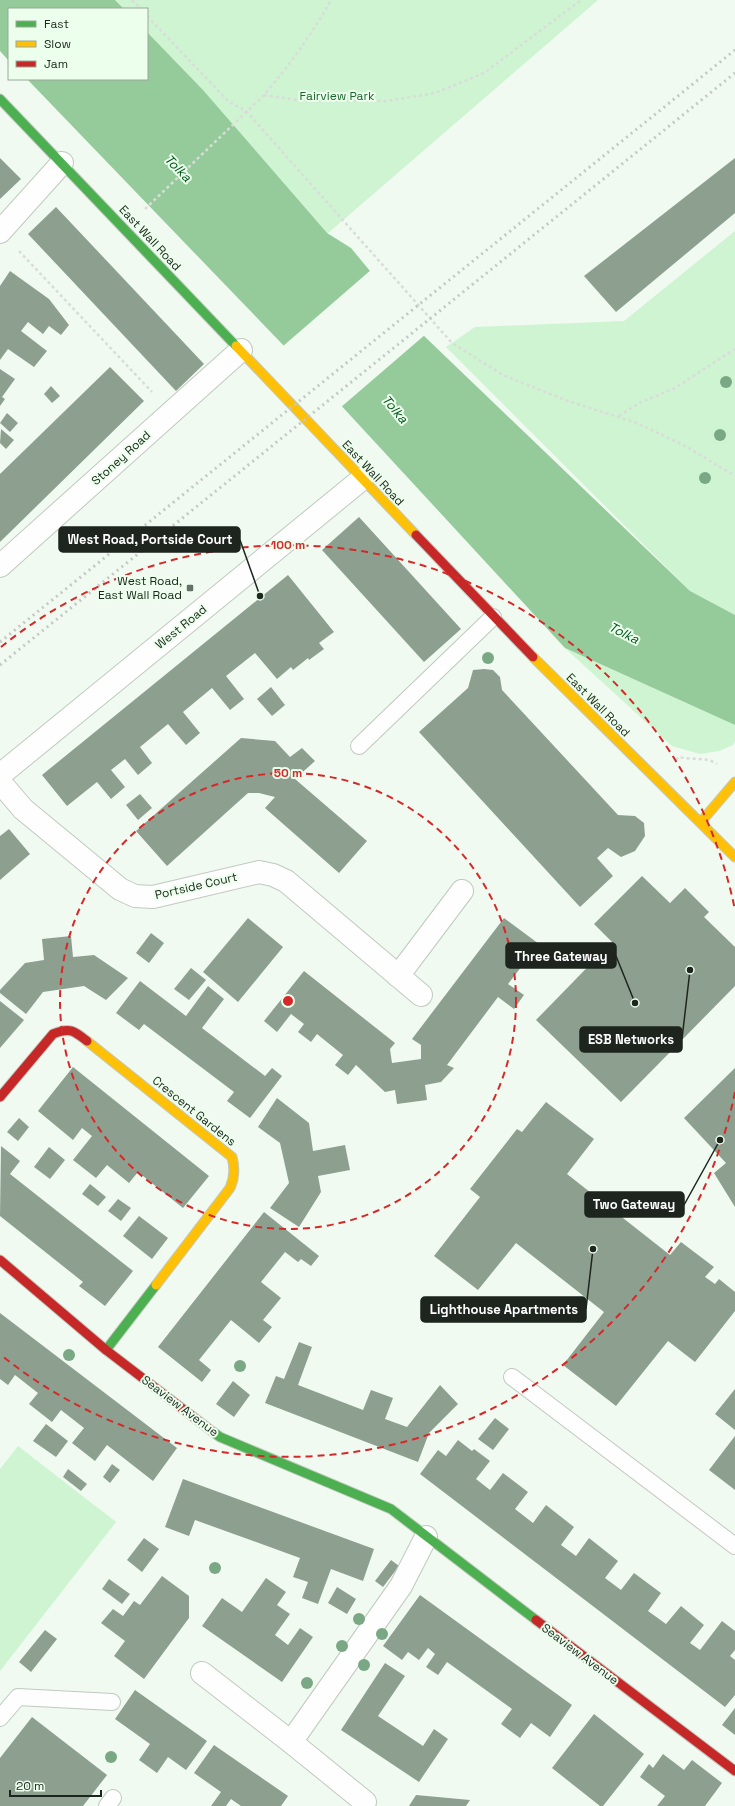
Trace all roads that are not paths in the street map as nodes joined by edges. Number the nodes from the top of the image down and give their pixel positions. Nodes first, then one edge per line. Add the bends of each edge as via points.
1 (0, 99) edge
2 (62, 163) junction
3 (0, 231) edge
4 (241, 350) junction
5 (362, 479) junction
6 (0, 566) edge
7 (493, 617) junction
8 (359, 746) dead end
9 (0, 775) edge
10 (0, 782) edge
11 (735, 782) edge
12 (701, 822) junction
13 (735, 857) edge
14 (462, 891) dead end
15 (398, 976) junction
16 (421, 995) dead end
17 (0, 1097) edge
18 (0, 1260) edge
19 (106, 1350) junction
20 (512, 1377) dead end
21 (426, 1537) junction
22 (735, 1546) edge
23 (202, 1673) dead end
24 (112, 1702) dead end
25 (0, 1718) edge
26 (291, 1742) junction
27 (735, 1771) edge
28 (365, 1802) dead end

1 - 2 street, East Wall Road
2 - 3 street
2 - 4 street, East Wall Road
4 - 5 street, East Wall Road
4 - 6 street, Stoney Road
5 - 7 street, East Wall Road
5 - 9 street, West Road
7 - 8 lane
7 - 12 street, East Wall Road
10 - 15 street, Portside Court via 23,809 120,889 135,896 153,897 259,872 273,875 286,881
11 - 12 street
12 - 13 street, East Wall Road
14 - 15 street
15 - 16 street, Portside Court
17 - 19 street, Crescent Gardens via 53,1034 63,1030 74,1031 232,1157 235,1167 230,1188
18 - 19 street, Seaview Avenue
19 - 21 street, Seaview Avenue via 220,1437 391,1509
20 - 22 lane
21 - 26 street via 401,1586
21 - 27 street, Seaview Avenue
23 - 26 street
24 - 25 lane via 18,1697
26 - 28 street

